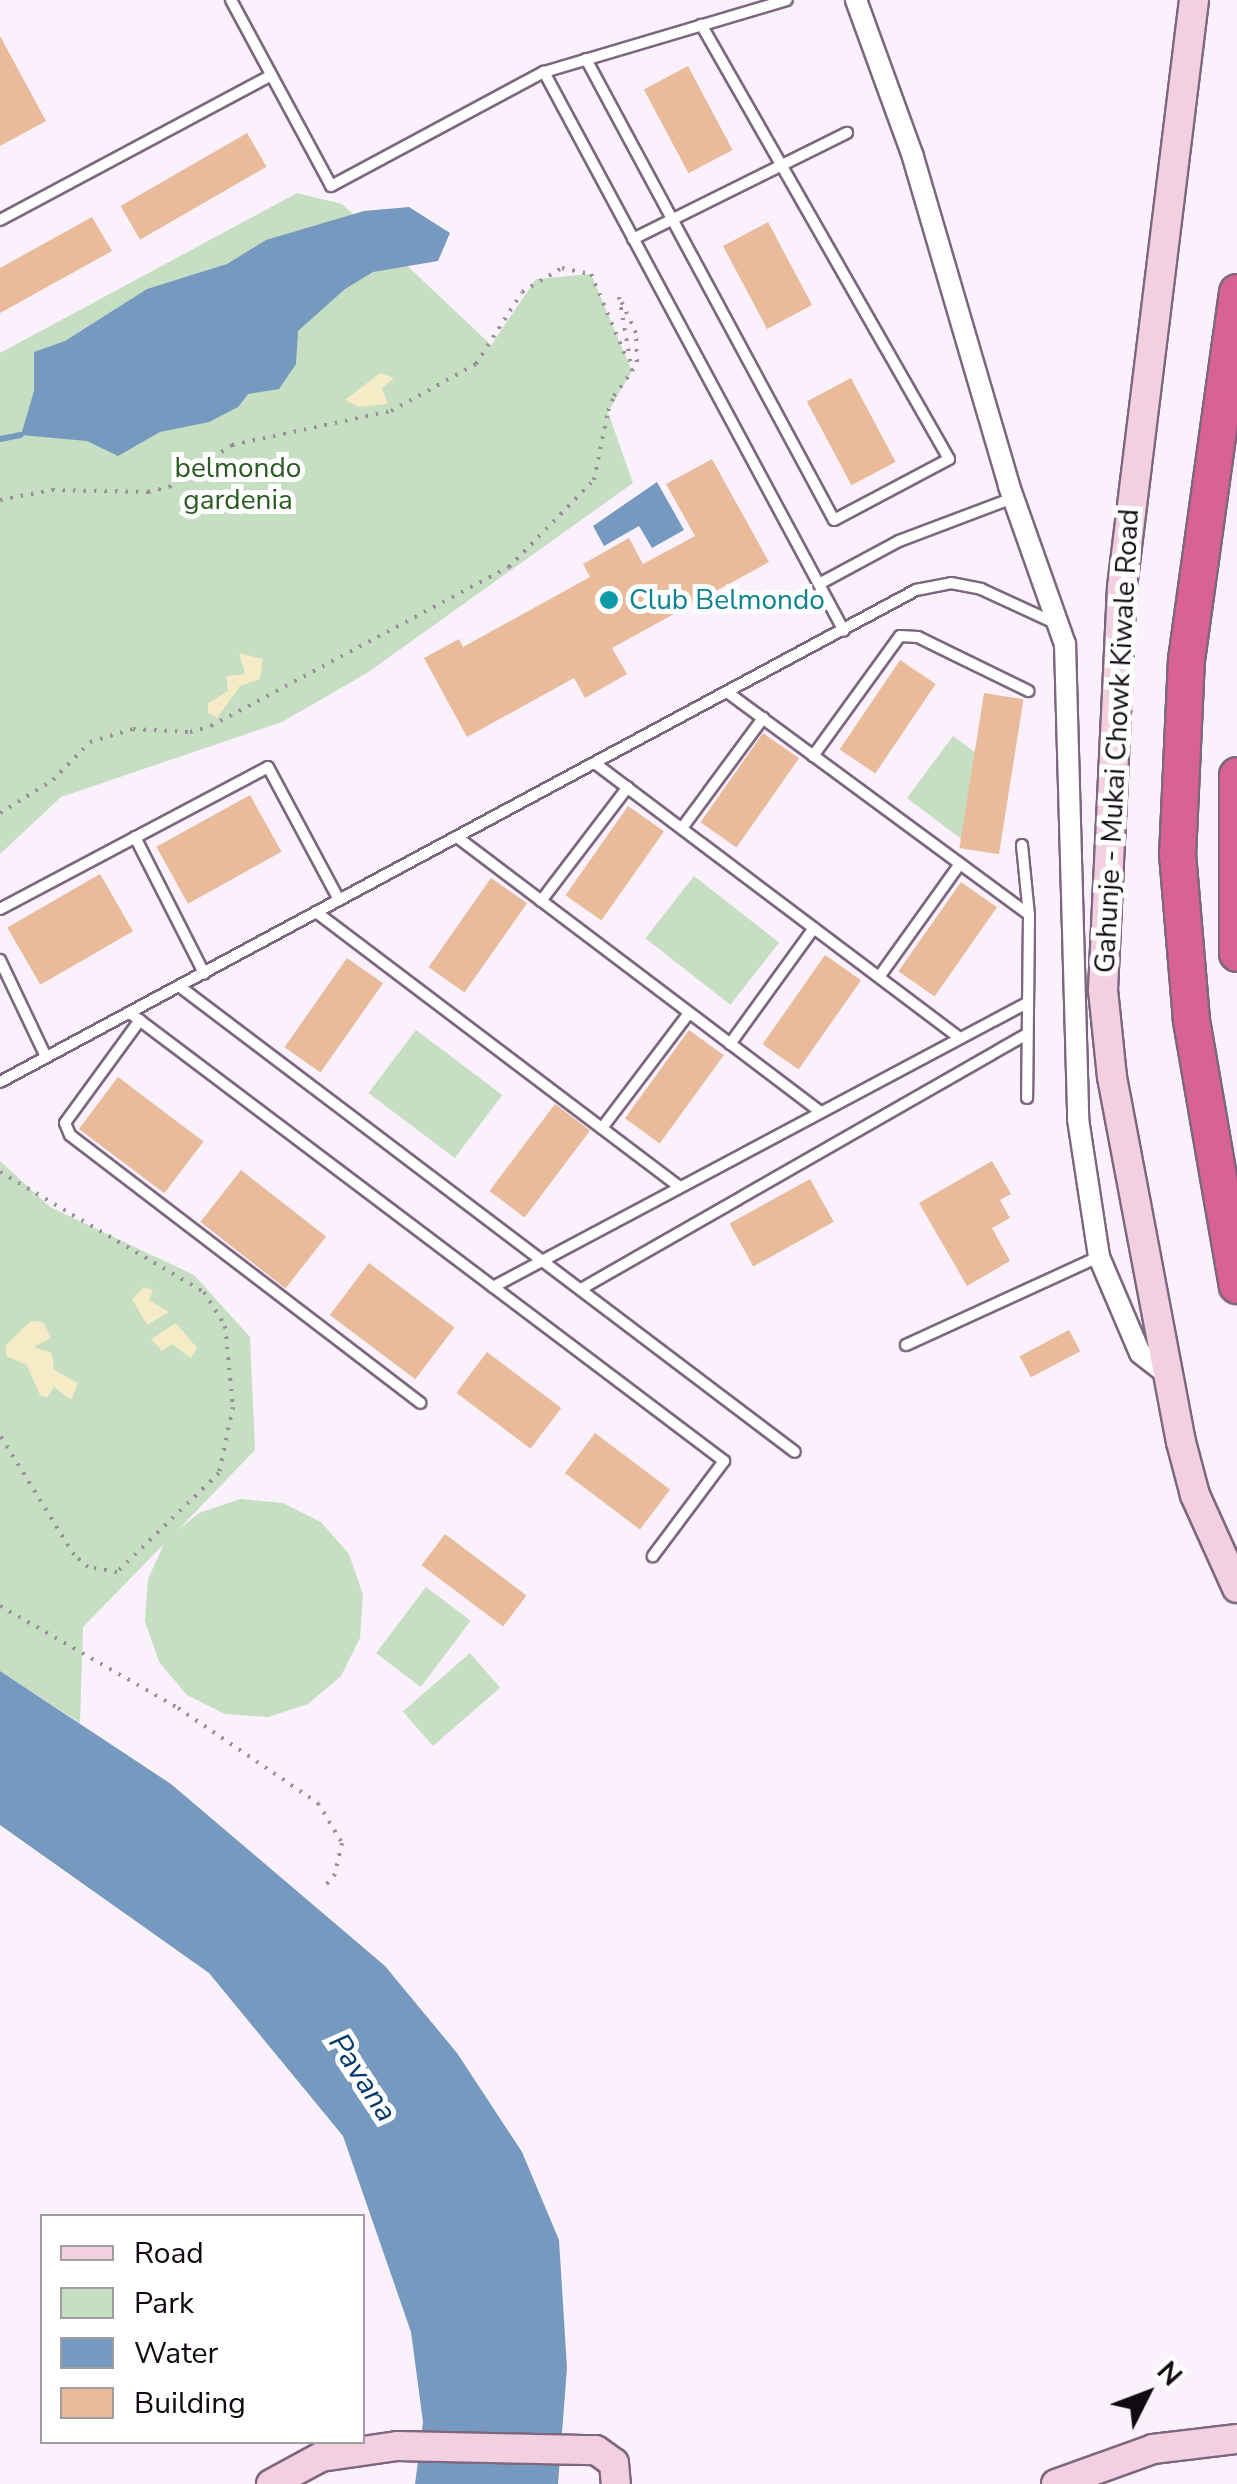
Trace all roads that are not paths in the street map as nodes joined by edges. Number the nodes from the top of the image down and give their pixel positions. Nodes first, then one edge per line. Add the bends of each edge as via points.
1 (231, 0) edge
2 (787, 0) edge
3 (856, 0) edge
4 (1194, 0) edge
5 (702, 25) junction
6 (586, 59) junction
7 (544, 72) junction
8 (271, 75) junction
9 (847, 133) dead end
10 (782, 165) junction
11 (673, 219) junction
12 (0, 220) edge
13 (634, 239) junction
14 (1237, 292) edge
15 (1013, 498) junction
16 (819, 584) junction
17 (1058, 624) junction
18 (844, 630) junction
19 (1028, 691) dead end
20 (728, 692) junction
21 (763, 718) junction
22 (812, 756) junction
23 (596, 764) junction
24 (1237, 775) edge
25 (628, 788) junction
26 (682, 828) junction
27 (457, 837) junction
28 (134, 838) junction
29 (1022, 845) dead end
30 (960, 864) junction
31 (339, 900) junction
32 (541, 901) junction
33 (0, 909) edge
34 (316, 912) junction
35 (1029, 915) junction
36 (814, 928) junction
37 (1237, 953) edge
38 (0, 960) edge
39 (204, 973) junction
40 (879, 977) junction
41 (180, 986) junction
42 (1028, 1003) junction
43 (689, 1013) junction
44 (135, 1016) junction
45 (1027, 1034) junction
46 (959, 1038) junction
47 (730, 1044) junction
48 (46, 1057) junction
49 (0, 1082) edge
50 (1026, 1098) dead end
51 (820, 1112) junction
52 (602, 1128) junction
53 (680, 1187) junction
54 (1099, 1257) junction
55 (543, 1261) junction
56 (1237, 1285) edge
57 (494, 1287) junction
58 (581, 1289) junction
59 (906, 1345) dead end
60 (1167, 1374) junction
61 (420, 1402) dead end
62 (795, 1452) dead end
63 (653, 1556) dead end
64 (1237, 1588) edge
65 (1237, 2438) edge
66 (271, 2484) edge
67 (616, 2484) edge
68 (1056, 2484) edge

1 - 8 lane
2 - 5 lane
3 - 15 street via 913,157
4 - 60 street, Gahunje - Mukai Chowk Kiwale Road via 1122,586 1103,901 1112,1077
5 - 6 lane
5 - 10 lane
6 - 7 lane
6 - 11 lane
7 - 8 lane via 331,186
7 - 13 lane
8 - 12 lane
9 - 10 lane
10 - 11 lane
10 - 11 lane via 949,459 834,520
11 - 13 lane
13 - 16 lane
14 - 56 highway via 1186,658 1176,853 1201,1092
15 - 16 lane via 898,541
15 - 17 street
16 - 18 lane
17 - 18 lane via 1010,599 951,583 916,590
17 - 54 street via 1064,644 1078,1118
18 - 20 lane
19 - 22 lane via 918,637 900,636
20 - 21 lane
20 - 23 lane
21 - 22 lane
21 - 26 lane
22 - 30 lane
23 - 25 lane
23 - 27 lane
24 - 37 highway
25 - 26 lane
25 - 32 lane
26 - 36 lane
27 - 31 lane
27 - 32 lane
28 - 31 lane via 268,766
28 - 33 lane
28 - 39 lane
29 - 35 lane
30 - 35 lane
30 - 40 lane
31 - 34 lane
32 - 43 lane
34 - 39 lane
34 - 52 lane
35 - 42 lane
36 - 40 lane
36 - 47 lane
38 - 48 lane
39 - 41 lane
40 - 46 lane
41 - 44 lane
41 - 55 lane
42 - 45 lane
42 - 46 lane
43 - 47 lane
43 - 52 lane
44 - 48 lane
44 - 57 lane
44 - 61 lane via 64,1123 70,1135
45 - 50 lane
45 - 58 lane
46 - 51 lane
47 - 51 lane
48 - 49 lane
51 - 53 lane
52 - 53 lane
53 - 55 lane
54 - 59 lane
54 - 60 street via 1140,1353
55 - 57 lane
55 - 58 lane
57 - 63 lane via 724,1462
58 - 62 lane
60 - 64 street, Gahunje - Mukai Chowk Kiwale Road via 1195,1495
65 - 68 street via 1153,2450
66 - 67 street via 321,2457 397,2446 603,2453 617,2471

